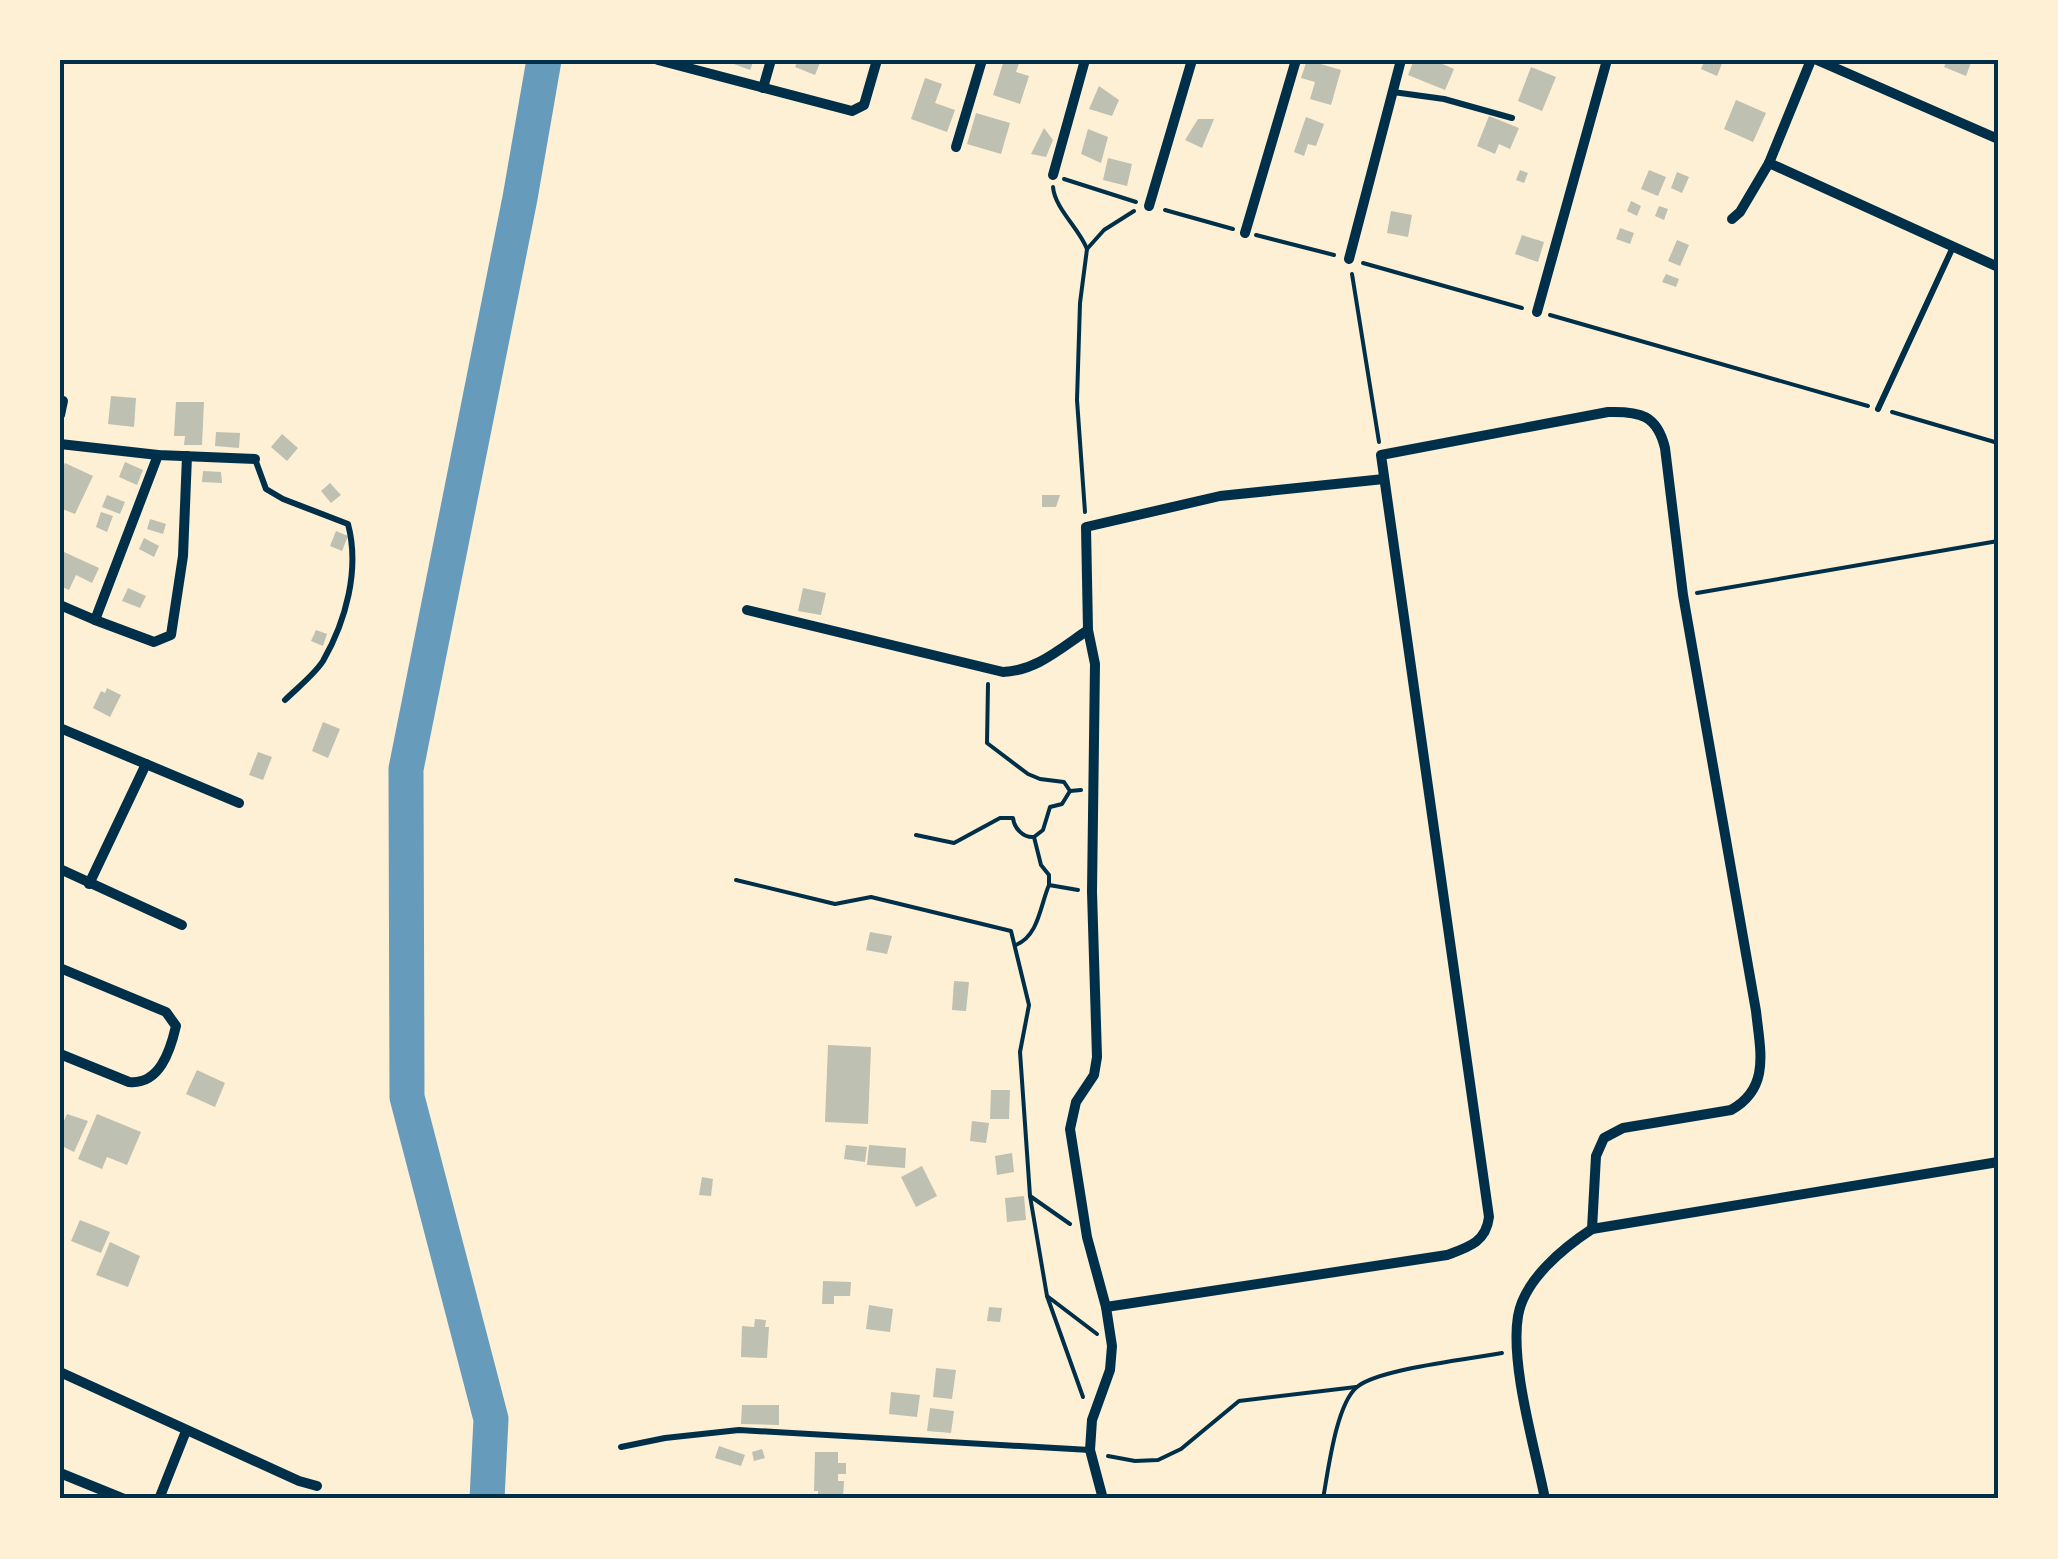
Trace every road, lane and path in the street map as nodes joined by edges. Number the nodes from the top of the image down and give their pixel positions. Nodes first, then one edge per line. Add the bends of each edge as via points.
1 (658, 60) edge
2 (771, 60) edge
3 (877, 60) edge
4 (982, 60) edge
5 (1085, 60) edge
6 (1192, 60) edge
7 (1296, 60) edge
8 (1401, 60) edge
9 (1607, 60) edge
10 (1814, 60) edge
11 (763, 88) junction
12 (1392, 92) junction
13 (1512, 118) dead end
14 (1998, 140) edge
15 (956, 148) dead end
16 (1769, 164) junction
17 (1052, 175) joint
18 (1149, 206) joint
19 (1732, 219) dead end
20 (1246, 232) dead end
21 (1954, 246) junction
22 (1087, 249) junction
23 (1349, 259) joint
24 (1998, 266) edge
25 (1537, 312) dead end
26 (63, 402) dead end
27 (1878, 408) dead end
28 (60, 415) edge
29 (60, 444) edge
30 (158, 455) junction
31 (188, 456) junction
32 (1381, 456) junction
33 (255, 459) joint
34 (1384, 479) junction
35 (1086, 527) junction
36 (1998, 542) edge
37 (1683, 595) junction
38 (60, 605) edge
39 (747, 610) dead end
40 (95, 620) junction
41 (1088, 630) junction
42 (990, 670) junction
43 (285, 700) dead end
44 (60, 728) edge
45 (146, 764) junction
46 (1094, 790) junction
47 (1070, 791) junction
48 (239, 804) dead end
49 (916, 835) dead end
50 (1034, 836) junction
51 (60, 869) edge
52 (736, 880) dead end
53 (89, 884) junction
54 (1049, 885) junction
55 (1092, 892) junction
56 (182, 925) dead end
57 (1016, 946) junction
58 (60, 968) edge
59 (60, 1054) edge
60 (1998, 1162) edge
61 (1030, 1196) junction
62 (1592, 1229) junction
63 (1087, 1237) junction
64 (1047, 1296) junction
65 (1106, 1307) junction
66 (1112, 1346) junction
67 (1516, 1350) junction
68 (60, 1372) edge
69 (1356, 1387) junction
70 (1092, 1420) junction
71 (186, 1431) junction
72 (621, 1447) dead end
73 (1090, 1450) junction
74 (60, 1473) edge
75 (316, 1486) dead end
76 (124, 1499) edge
77 (159, 1499) edge
78 (1104, 1499) edge
79 (1323, 1499) edge
80 (1545, 1499) edge

1 - 11 street
2 - 11 street
3 - 11 street via 864,105 852,111
4 - 15 street
5 - 17 street
6 - 18 street
7 - 20 street
8 - 12 street
9 - 25 street
10 - 14 street
10 - 16 street
12 - 13 lane
12 - 23 street
16 - 19 street
16 - 21 street
17 - 22 path via 1054,198
18 - 22 path via 1128,213
21 - 24 street
21 - 27 lane
22 - 35 path via 1077,400
23 - 32 path
26 - 28 street
29 - 30 street
30 - 31 street
30 - 40 street
31 - 33 street
31 - 40 street via 183,556 170,634 154,642
32 - 34 street
32 - 37 street via 1608,412 1645,417 1661,431 1665,448
33 - 43 lane via 266,489 348,524 352,540 349,597 334,636 322,663
34 - 35 street via 1220,496
34 - 65 street via 1488,1226 1479,1241 1446,1255
35 - 41 street
36 - 37 path
37 - 62 street via 1762,1066 1747,1101 1731,1110 1624,1128 1604,1138 1596,1156
38 - 40 street
39 - 42 street
41 - 42 street via 1034,666
41 - 46 street via 1095,664
42 - 47 path via 987,743 1028,774 1064,782
44 - 45 street
45 - 48 street
45 - 53 street
46 - 47 path
46 - 55 street
47 - 50 path via 1062,804 1050,807
49 - 50 path via 954,843 1000,818 1013,818 1016,828
50 - 54 path
51 - 53 street
52 - 57 path via 835,904 870,897 1012,931
53 - 56 street
54 - 55 path
54 - 57 path via 1033,932
55 - 63 street via 1097,1057 1070,1129
57 - 61 path via 1029,1005 1020,1052
58 - 59 street via 166,1012 176,1026 157,1073 140,1083
60 - 62 street
61 - 63 path
61 - 64 path
62 - 67 street via 1563,1247 1527,1293 1518,1313
63 - 65 street
64 - 66 path
64 - 70 path
65 - 66 street
66 - 70 street
67 - 69 path via 1376,1376
67 - 80 street
68 - 71 street
69 - 73 path via 1238,1401 1182,1449 1158,1460
69 - 79 path via 1344,1404
70 - 73 street
71 - 75 street
71 - 77 street
72 - 73 lane via 739,1430
73 - 78 street
74 - 76 street

